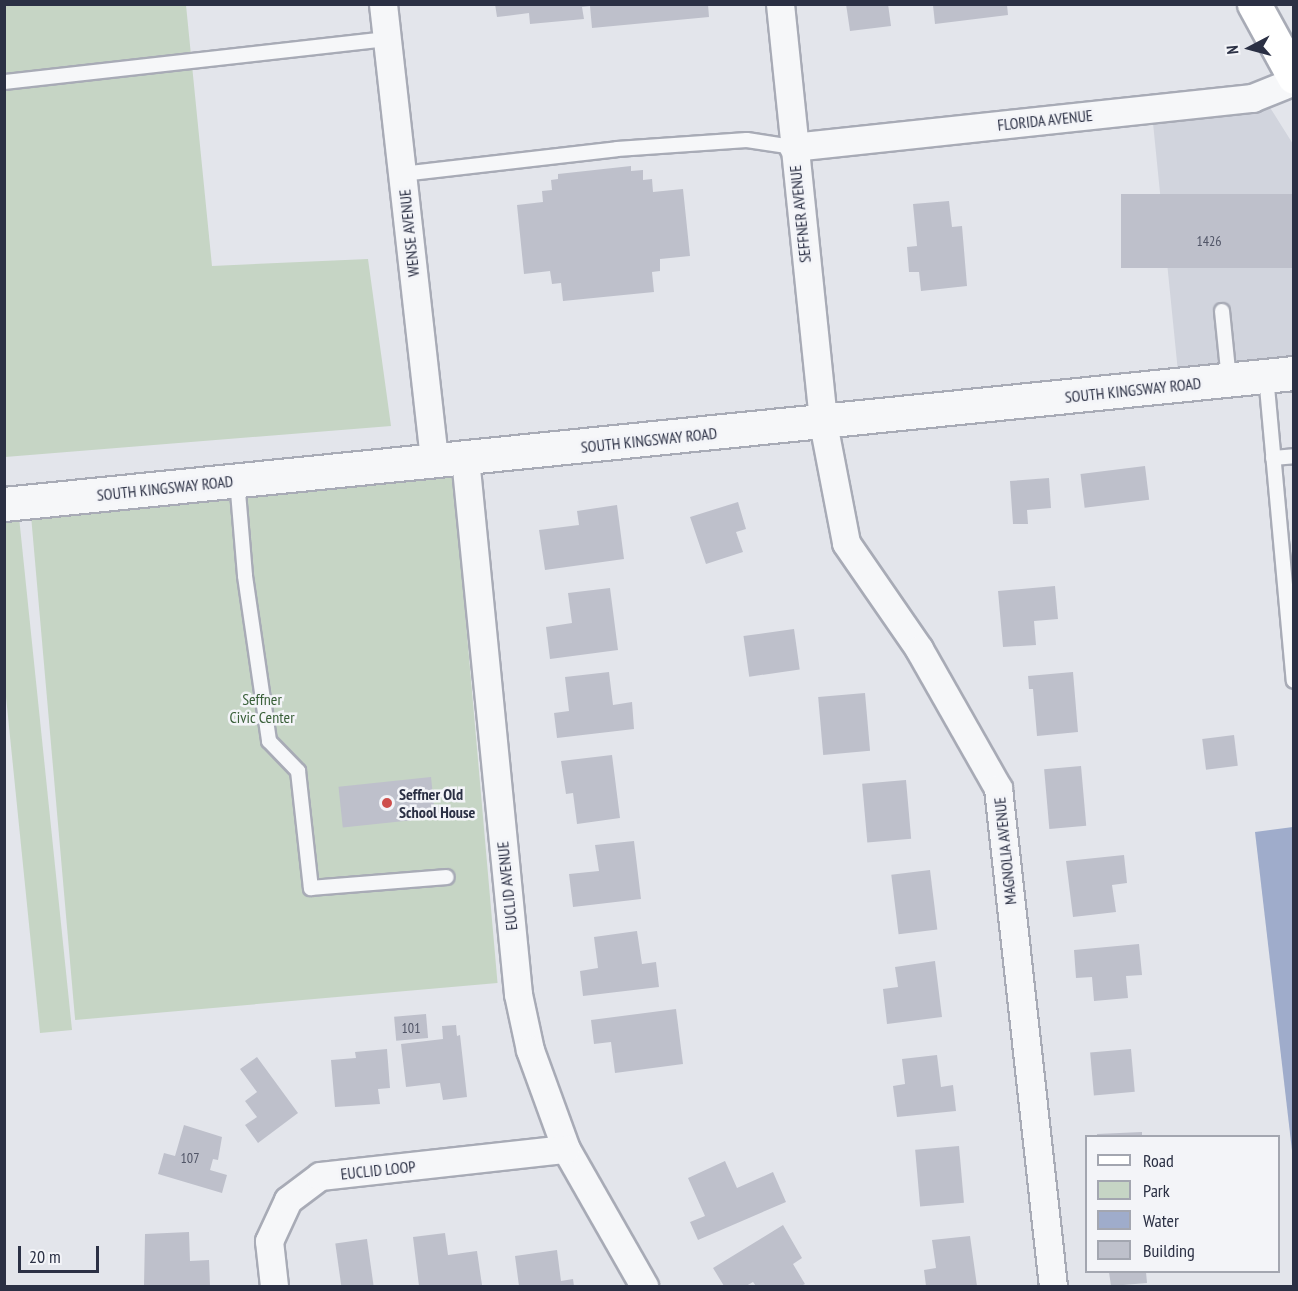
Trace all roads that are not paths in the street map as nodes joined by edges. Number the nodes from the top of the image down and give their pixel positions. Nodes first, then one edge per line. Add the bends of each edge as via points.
1 (383, 4) edge
2 (780, 4) edge
3 (1254, 4) edge
4 (387, 39) junction
5 (1293, 79) edge
6 (4, 82) edge
7 (793, 147) junction
8 (402, 174) junction
9 (1222, 311) dead end
10 (1280, 375) edge
11 (1229, 380) junction
12 (823, 423) junction
13 (1293, 456) edge
14 (1273, 458) junction
15 (450, 460) junction
16 (237, 480) junction
17 (4, 504) edge
18 (1293, 681) edge
19 (447, 877) dead end
20 (566, 1149) junction
21 (274, 1287) edge
22 (644, 1287) edge
23 (1053, 1287) edge

1 - 4 street, WENSE AVENUE
2 - 7 street, SEFFNER AVENUE
3 - 5 main road
4 - 6 lane
4 - 8 street, WENSE AVENUE
5 - 7 street, FLORIDA AVENUE via 1252,98
7 - 8 lane via 747,140
7 - 12 street, SEFFNER AVENUE
8 - 15 street, WENSE AVENUE
9 - 11 lane
10 - 11 street, SOUTH KINGSWAY ROAD
10 - 14 lane
11 - 12 street, SOUTH KINGSWAY ROAD
12 - 15 street, SOUTH KINGSWAY ROAD
12 - 23 street, MAGNOLIA AVENUE via 846,543 919,649 998,788
13 - 14 lane
14 - 18 lane
15 - 16 street, SOUTH KINGSWAY ROAD
15 - 20 street, EUCLID AVENUE via 518,994 530,1050
16 - 17 street, SOUTH KINGSWAY ROAD
16 - 19 lane via 245,576 269,741 298,771 311,888
20 - 21 street, EUCLID LOOP via 320,1176 288,1200 269,1241
20 - 22 street, EUCLID AVENUE

